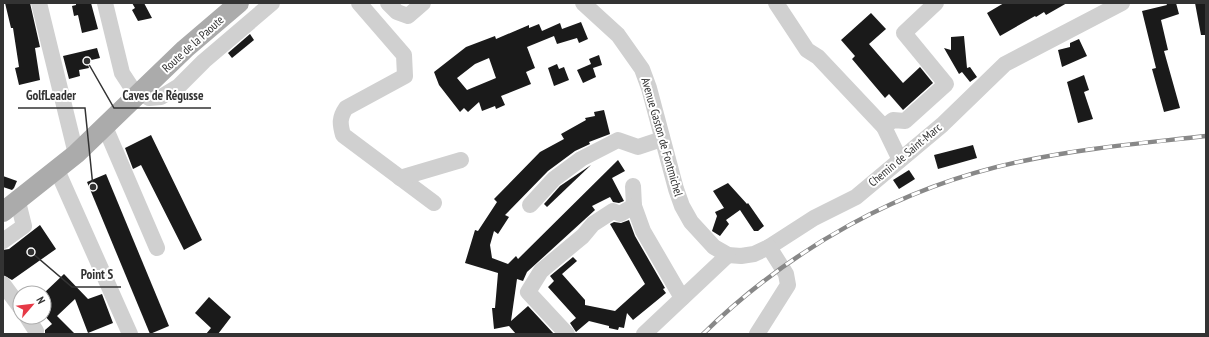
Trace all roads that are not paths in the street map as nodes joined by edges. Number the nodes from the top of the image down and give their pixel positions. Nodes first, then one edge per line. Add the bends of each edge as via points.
1 (39, 3) edge
2 (104, 3) edge
3 (239, 3) edge
4 (272, 3) edge
5 (359, 3) edge
6 (388, 3) edge
7 (423, 3) edge
8 (583, 3) edge
9 (776, 3) edge
10 (936, 3) edge
11 (1122, 3) edge
12 (139, 94) junction
13 (105, 127) junction
14 (884, 127) junction
15 (662, 139) junction
16 (76, 154) junction
17 (461, 160) dead end
18 (900, 160) junction
19 (57, 170) junction
20 (400, 178) junction
21 (633, 186) dead end
22 (434, 204) dead end
23 (530, 205) dead end
24 (634, 206) junction
25 (10, 207) edge
26 (3, 241) edge
27 (769, 247) junction
28 (157, 248) dead end
29 (728, 255) junction
30 (3, 284) edge
31 (12, 296) edge
32 (682, 298) junction
33 (32, 325) edge
34 (36, 331) dead end
35 (130, 334) edge
36 (567, 334) edge
37 (644, 334) edge
38 (756, 334) edge

1 - 16 street
2 - 12 street via 122,74
3 - 12 main road, Route de la Paoute via 185,49
4 - 12 street via 204,61 179,86 161,97 150,98
5 - 20 street via 404,55 405,76 346,108 341,115 340,124 343,135
6 - 7 street via 397,12 408,16
8 - 15 street, Avenue Gaston de Fontmichel via 618,35 642,69
9 - 14 street via 807,50 818,57
10 - 14 street via 904,33 946,84 905,121 893,120
11 - 18 street, Chemin de Saint-Marc via 1006,64
12 - 13 main road, Route de la Paoute
13 - 16 main road, Route de la Paoute
13 - 28 street
14 - 18 street
15 - 23 street via 638,147 618,140 581,159 554,179
15 - 29 street, Avenue Gaston de Fontmichel via 682,206 700,234
16 - 19 main road, Route de la Paoute
17 - 20 street
18 - 27 street, Chemin de Saint-Marc via 856,197 814,218
19 - 25 main road, Route de la Paoute
19 - 35 street
20 - 22 street
21 - 24 street
24 - 32 street via 643,231
24 - 36 street via 620,214 613,211 593,224 583,236 541,271 528,292
25 - 26 street via 24,226
27 - 29 street via 754,254
27 - 38 street via 786,274 788,285
29 - 32 street
30 - 31 street
32 - 37 street
33 - 34 street

